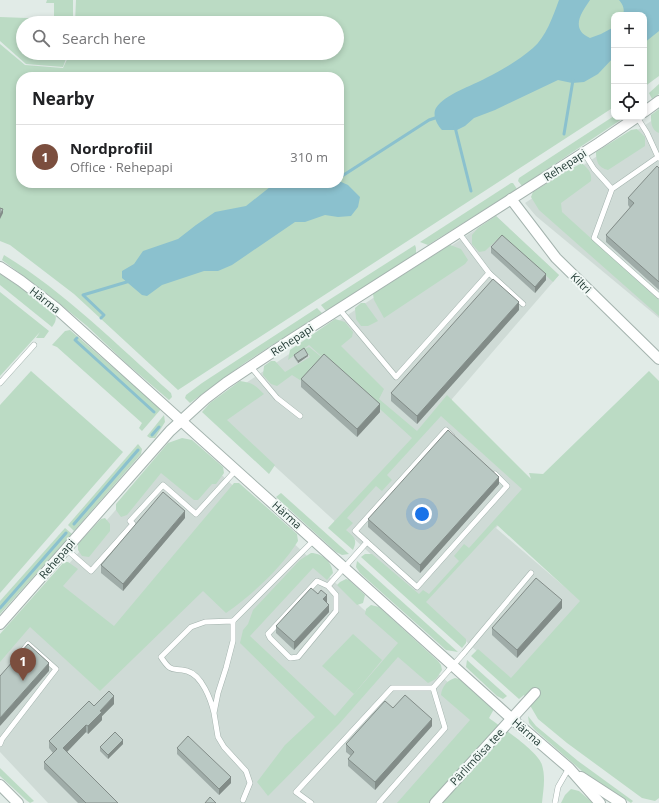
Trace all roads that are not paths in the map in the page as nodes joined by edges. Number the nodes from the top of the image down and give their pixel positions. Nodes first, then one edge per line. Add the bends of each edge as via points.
1 (659, 101) edge
2 (647, 110) edge
3 (632, 120) edge
4 (639, 120) edge
5 (584, 152) junction
6 (659, 158) edge
7 (612, 189) junction
8 (511, 199) junction
9 (459, 233) junction
10 (0, 267) edge
11 (489, 273) junction
12 (659, 296) edge
13 (522, 304) dead end
14 (340, 310) junction
15 (34, 345) dead end
16 (659, 359) edge
17 (251, 367) junction
18 (0, 383) edge
19 (300, 416) dead end
20 (181, 420) junction
21 (457, 440) edge
22 (236, 470) junction
23 (491, 471) edge
24 (314, 540) junction
25 (367, 542) junction
26 (66, 550) junction
27 (345, 567) junction
28 (531, 573) dead end
29 (328, 586) junction
30 (233, 621) junction
31 (0, 624) edge
32 (19, 655) edge
33 (453, 666) junction
34 (433, 688) junction
35 (535, 693) dead end
36 (214, 712) junction
37 (512, 719) junction
38 (0, 744) edge
39 (569, 768) junction
40 (0, 785) edge
41 (244, 800) dead end
42 (18, 803) edge
43 (311, 803) edge
44 (379, 803) edge
45 (435, 803) edge
46 (555, 803) edge
47 (600, 803) edge
48 (621, 803) edge

1 - 2 street
3 - 5 street, Rehepapi
4 - 6 lane
5 - 7 lane via 594,169
5 - 8 street, Rehepapi
6 - 7 lane
7 - 12 lane via 594,238
8 - 9 street, Rehepapi
8 - 16 street, Kiltri via 556,258
9 - 11 lane
9 - 14 street, Rehepapi
10 - 20 street, Härma via 56,308
11 - 13 lane
11 - 14 lane via 396,377
14 - 17 street, Rehepapi
15 - 18 lane
17 - 19 lane via 277,398
17 - 20 street, Rehepapi via 210,395
20 - 22 street, Härma
20 - 26 street, Rehepapi
21 - 25 lane via 446,430 355,531
22 - 24 street, Härma
22 - 26 lane via 196,514 163,485 130,521 133,524 91,571
23 - 25 lane via 507,486 417,587
24 - 27 street, Härma
24 - 30 lane
25 - 27 lane
26 - 31 street, Rehepapi
27 - 29 lane
27 - 33 street, Härma
28 - 33 lane
29 - 29 lane via 317,581 268,634 290,658 298,657 336,611 336,595
30 - 36 lane via 232,640
30 - 36 lane via 205,622 191,627 161,657 166,665 174,670 188,671 197,677 211,700
32 - 38 lane via 28,644 56,669
33 - 34 lane
33 - 37 street, Härma
34 - 43 lane via 392,688 296,792
34 - 44 lane via 445,728
35 - 37 street, Pärlimõisa tee
36 - 41 lane via 218,737 224,748 246,771 250,783
37 - 39 street, Härma
37 - 45 street, Pärlimõisa tee
39 - 46 lane via 558,787
39 - 47 street, Härma
39 - 48 street, Härma
40 - 42 street

